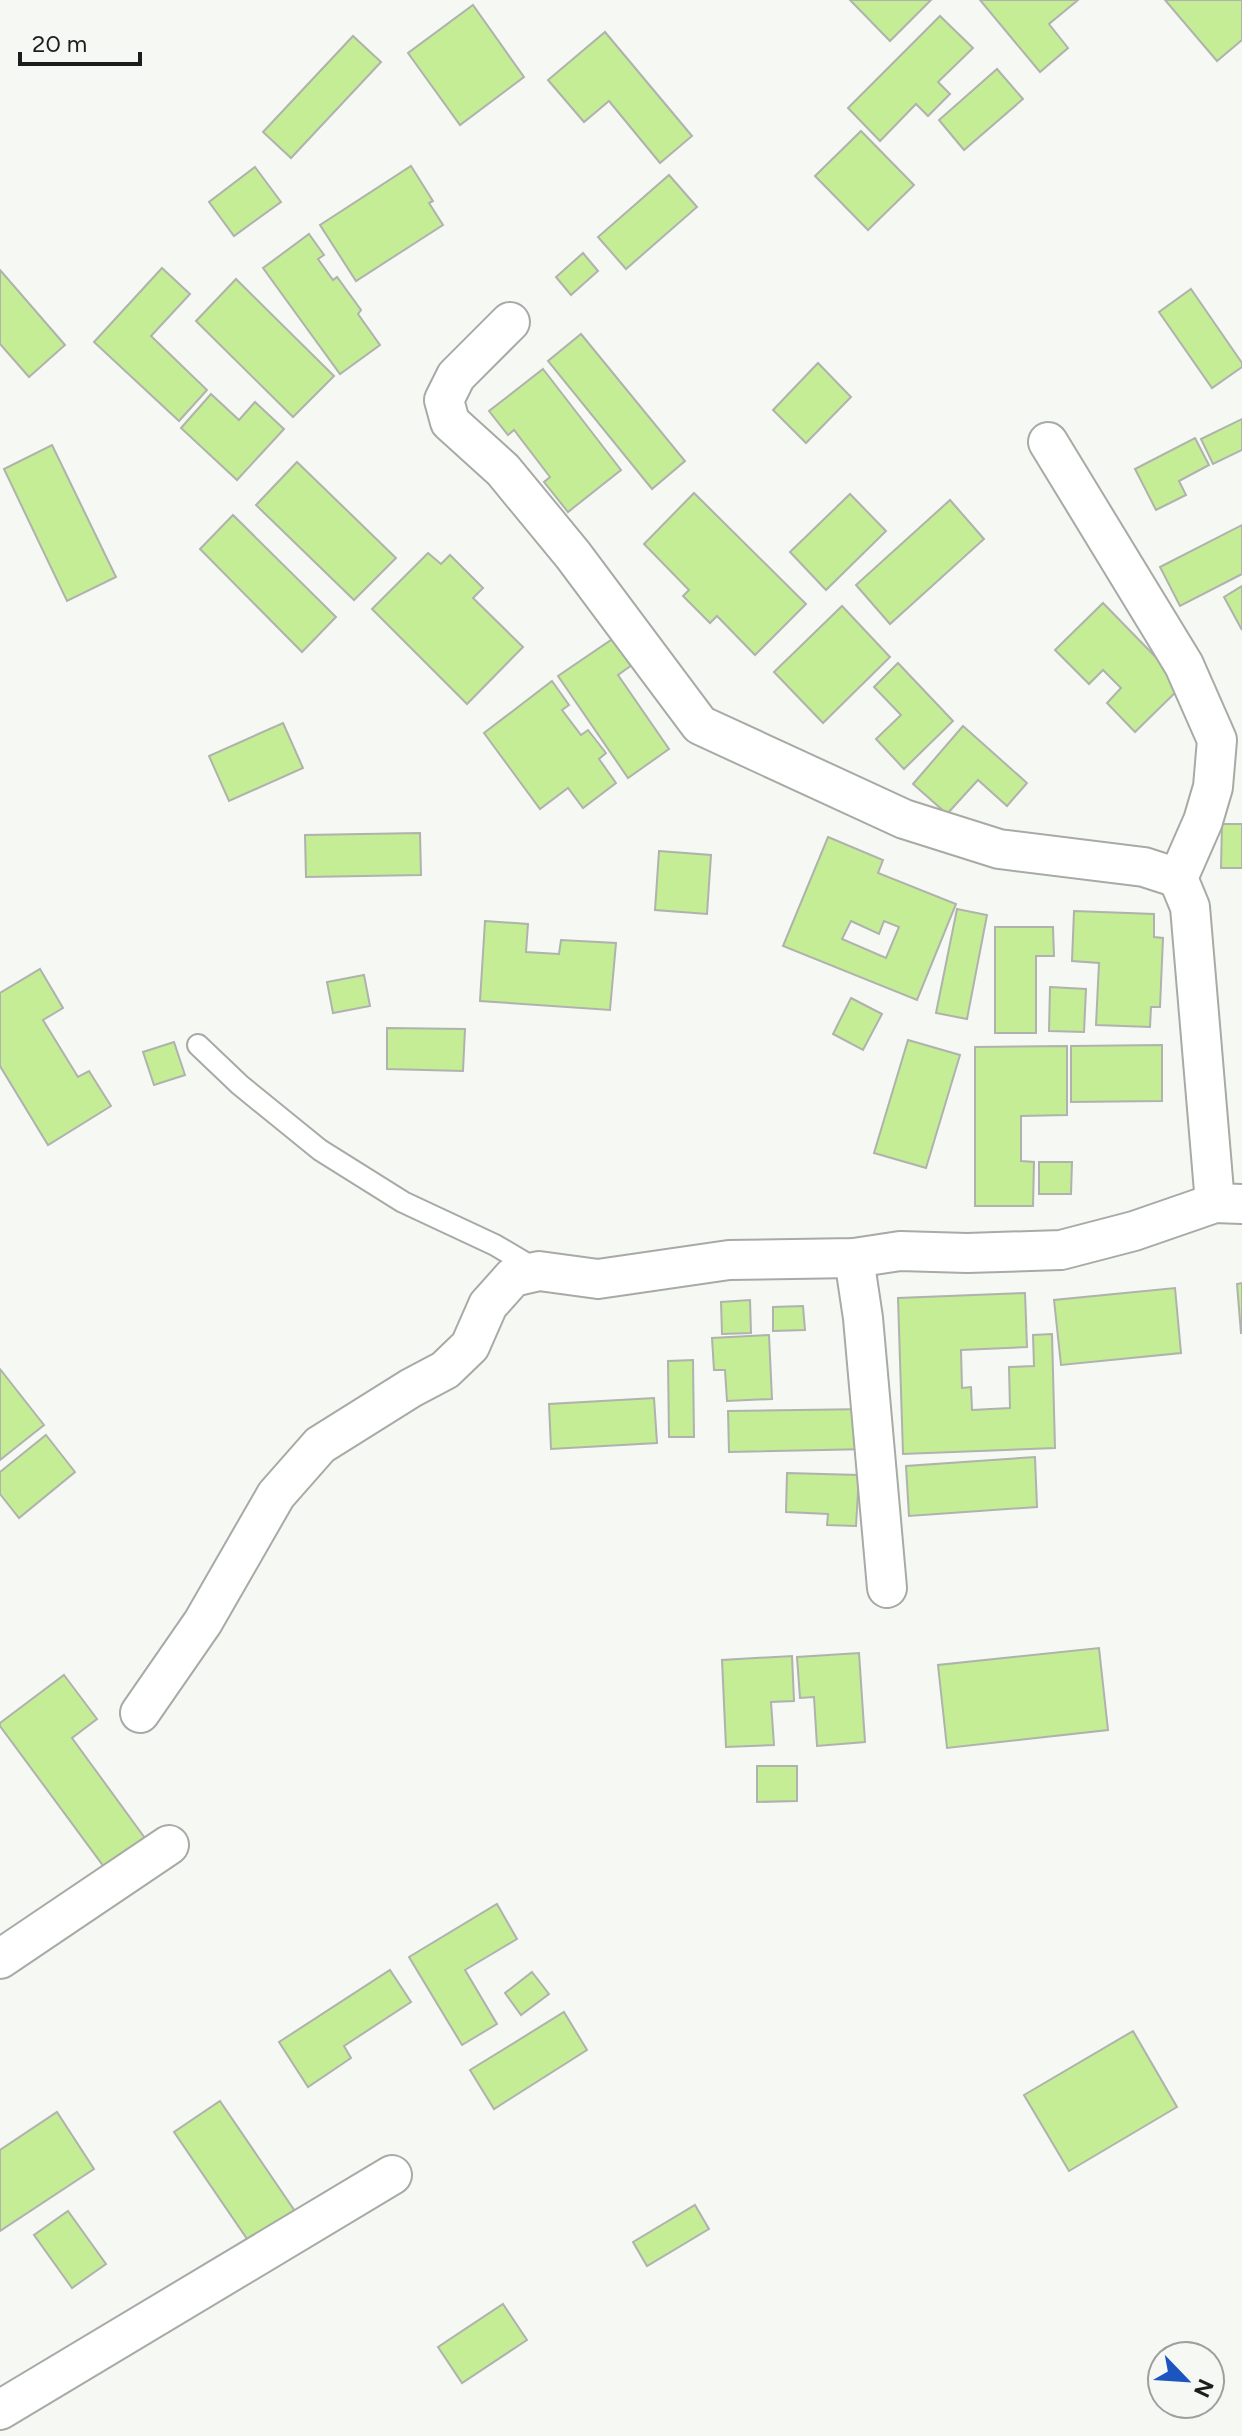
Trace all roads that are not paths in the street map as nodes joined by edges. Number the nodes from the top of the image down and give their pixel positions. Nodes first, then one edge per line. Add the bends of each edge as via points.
1 (510, 322) dead end
2 (1048, 442) dead end
3 (1178, 878) junction
4 (198, 1045) dead end
5 (1228, 1204) edge
6 (854, 1258) junction
7 (539, 1271) junction
8 (887, 1588) dead end
9 (140, 1713) dead end
10 (169, 1845) dead end
11 (0, 1959) edge
12 (392, 2175) dead end
13 (0, 2410) edge

1 - 3 street via 456,376 444,400 450,422 503,470 700,725 904,819 999,849 1144,867
2 - 3 street via 1184,665 1217,740 1213,787
3 - 5 street via 1190,907
4 - 7 lane via 320,1150 403,1202
5 - 6 street via 1061,1250 900,1251
6 - 7 street via 729,1260 598,1279
6 - 8 street
7 - 9 street via 513,1277 488,1305 470,1346 445,1370 320,1445 276,1495 203,1622
10 - 11 street
12 - 13 street

